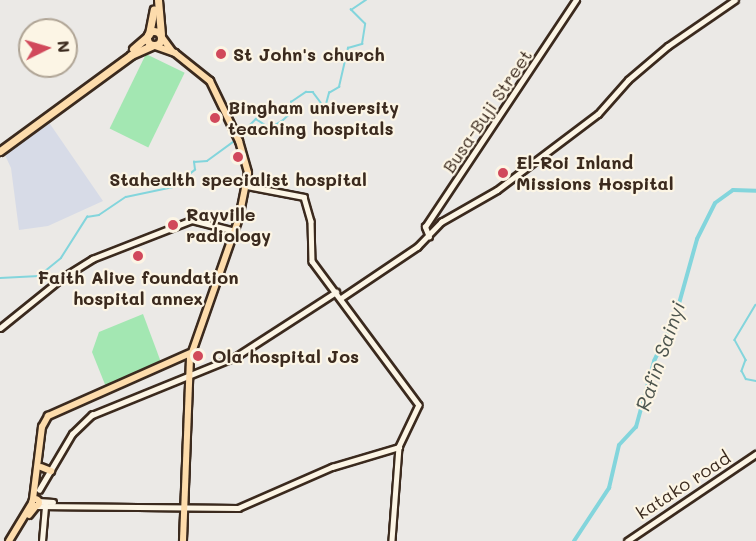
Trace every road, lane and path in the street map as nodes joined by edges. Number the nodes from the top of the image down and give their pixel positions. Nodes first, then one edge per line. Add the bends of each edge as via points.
1 (156, 0) edge
2 (576, 0) edge
3 (735, 0) edge
4 (161, 35) junction
5 (148, 36) junction
6 (154, 46) junction
7 (175, 53) junction
8 (0, 149) edge
9 (247, 186) junction
10 (231, 228) junction
11 (429, 237) junction
12 (336, 292) junction
13 (341, 298) junction
14 (0, 327) edge
15 (197, 337) junction
16 (188, 360) junction
17 (189, 374) junction
18 (55, 411) junction
19 (41, 430) junction
20 (399, 447) junction
21 (756, 454) edge
22 (42, 467) junction
23 (51, 471) junction
24 (39, 490) junction
25 (36, 502) junction
26 (45, 505) junction
27 (186, 507) junction
28 (11, 541) edge
29 (42, 541) edge
30 (185, 541) edge
31 (392, 541) edge
32 (627, 541) edge

1 - 4 highway
1 - 5 highway
2 - 11 street, Busa-Buji Street via 425,227
3 - 11 street via 668,46 628,80 598,114 497,190 441,222
4 - 5 highway via 154,31
4 - 6 highway via 160,43
4 - 7 main road
5 - 6 highway
5 - 8 highway
6 - 7 main road
6 - 8 highway via 131,55
7 - 9 main road via 210,81 238,139
9 - 10 main road via 239,218
9 - 12 street via 304,197 311,221 311,259
10 - 14 street via 187,221 92,259
10 - 15 main road via 232,240
11 - 13 street
12 - 13 street
12 - 17 street via 237,356
13 - 20 street via 419,405
15 - 16 main road
15 - 17 main road
16 - 17 main road
16 - 18 main road
17 - 23 street via 88,418 69,439
17 - 27 main road
18 - 19 main road
18 - 19 main road via 38,418
18 - 22 main road via 45,425
19 - 25 main road
20 - 27 street via 332,467 243,507
20 - 31 street
21 - 32 street, katako road via 642,527
22 - 23 main road
22 - 24 main road
23 - 24 street
24 - 25 main road
25 - 26 street
25 - 27 street
25 - 28 main road
26 - 27 street
26 - 29 street
27 - 30 main road

